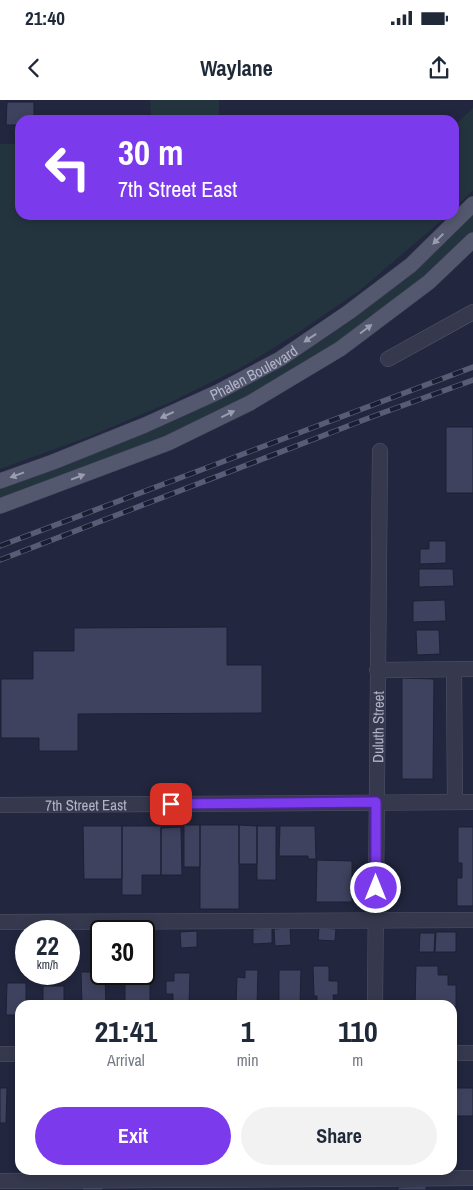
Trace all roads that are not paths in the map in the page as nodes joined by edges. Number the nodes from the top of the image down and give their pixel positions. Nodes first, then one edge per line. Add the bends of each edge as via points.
1 (473, 204) edge
2 (459, 218) edge
3 (457, 220) edge
4 (473, 240) edge
5 (473, 312) edge
6 (388, 359) dead end
7 (380, 451) dead end
8 (0, 481) edge
9 (0, 506) edge
10 (473, 669) edge
11 (377, 670) junction
12 (454, 670) junction
13 (376, 802) junction
14 (455, 802) junction
15 (473, 802) edge
16 (0, 805) edge
17 (473, 920) edge
18 (376, 921) junction
19 (0, 922) edge
20 (375, 1000) edge
21 (473, 1053) edge
22 (0, 1054) edge
23 (15, 1054) edge
24 (457, 1054) edge
25 (473, 1178) edge
26 (375, 1180) edge
27 (0, 1181) edge

1 -> 2 main road, Phalen Boulevard
3 -> 8 main road, Phalen Boulevard via 411,265 280,359 145,425
9 -> 4 main road, Phalen Boulevard via 168,443 250,403 340,349 429,282
5 - 6 street
7 - 11 street, Duluth Street
10 - 12 street
11 - 12 street
11 - 13 street, Duluth Street
12 - 14 street
13 - 14 street, 7th Street East
13 - 16 street, 7th Street East
13 - 18 street, Duluth Street
14 - 15 street, 7th Street East
17 - 18 street
18 - 19 street
18 - 20 street, Duluth Street
21 - 24 street
22 - 23 street
25 - 26 street
26 - 27 street

